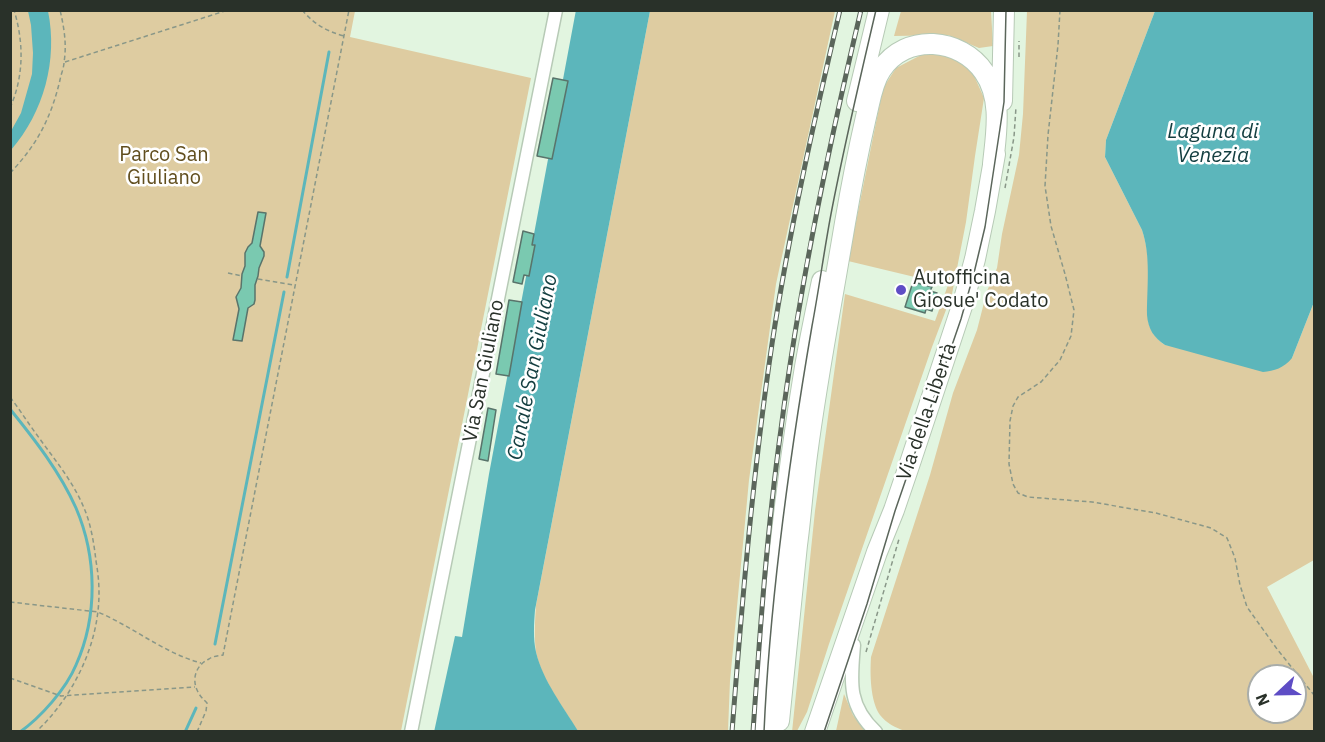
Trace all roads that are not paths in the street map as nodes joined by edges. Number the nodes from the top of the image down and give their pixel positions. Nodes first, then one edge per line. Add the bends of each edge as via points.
1 (556, 10) edge
2 (879, 10) edge
3 (1004, 10) edge
4 (993, 164) junction
5 (894, 510) junction
6 (854, 645) junction
7 (774, 728) edge
8 (411, 732) edge
9 (815, 732) edge
10 (825, 732) edge
11 (876, 732) edge

1 - 8 street, Via San Giuliano
2 - 7 highway via 822,281
3 - 4 highway, Via della Libertà via 1003,98
4 - 5 highway, Via della Libertà via 963,303
4 - 7 highway via 996,99 979,64 951,46 934,44 914,46 887,63 872,91 856,158 816,393
5 - 6 highway
5 - 9 highway, Via della Libertà
6 - 10 highway
6 - 11 street via 852,688 863,718

